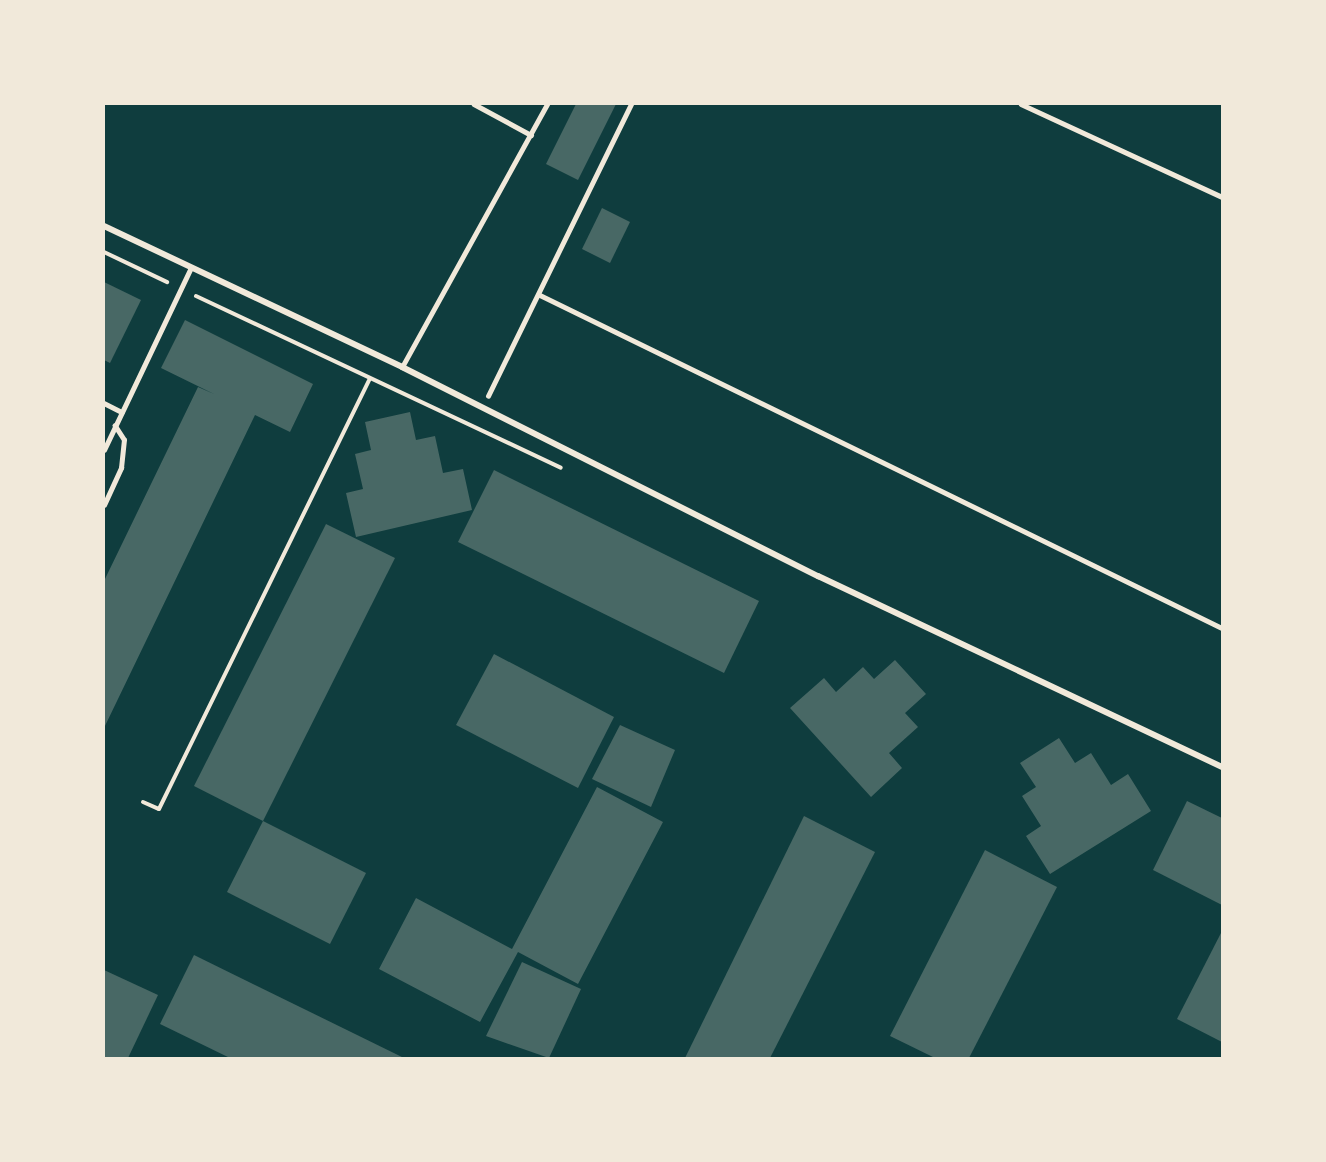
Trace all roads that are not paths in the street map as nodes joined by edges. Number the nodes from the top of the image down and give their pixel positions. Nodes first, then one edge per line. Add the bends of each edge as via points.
1 (474, 104) edge
2 (548, 104) edge
3 (631, 104) edge
4 (1021, 104) edge
5 (531, 135) junction
6 (1222, 197) edge
7 (104, 226) edge
8 (191, 268) junction
9 (540, 295) junction
10 (402, 367) junction
11 (488, 396) dead end
12 (104, 403) edge
13 (122, 412) junction
14 (115, 426) junction
15 (104, 450) edge
16 (104, 505) edge
17 (1222, 628) edge
18 (1222, 767) edge

1 - 5 lane
2 - 5 lane
3 - 9 lane
4 - 6 lane
5 - 10 lane
7 - 8 street
8 - 10 street
8 - 13 lane
9 - 11 lane
9 - 17 lane
10 - 18 street via 818,576
12 - 13 lane
13 - 14 lane
14 - 15 lane
14 - 16 lane via 124,440 121,468

